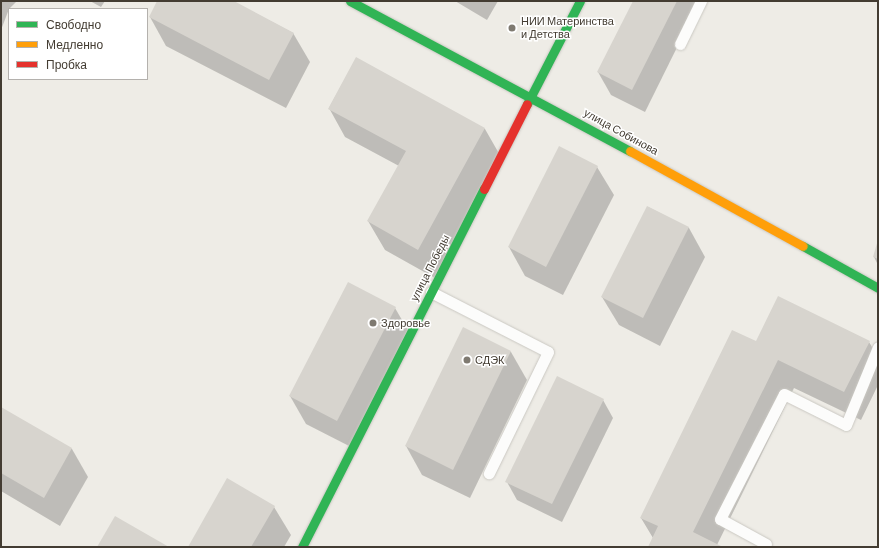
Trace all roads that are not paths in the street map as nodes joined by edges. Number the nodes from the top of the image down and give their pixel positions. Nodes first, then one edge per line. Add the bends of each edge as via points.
1 (350, 1) edge
2 (580, 1) edge
3 (701, 1) edge
4 (680, 44) dead end
5 (531, 96) junction
6 (878, 288) edge
7 (431, 292) junction
8 (878, 347) edge
9 (490, 473) dead end
10 (766, 544) dead end
11 (302, 547) edge

1 - 5 street, улица Собинова
2 - 5 street, улица Победы
3 - 4 lane
5 - 6 street, улица Собинова
5 - 7 street, улица Победы
7 - 9 lane via 548,352
7 - 11 street, улица Победы
8 - 10 lane via 846,425 784,394 720,519

